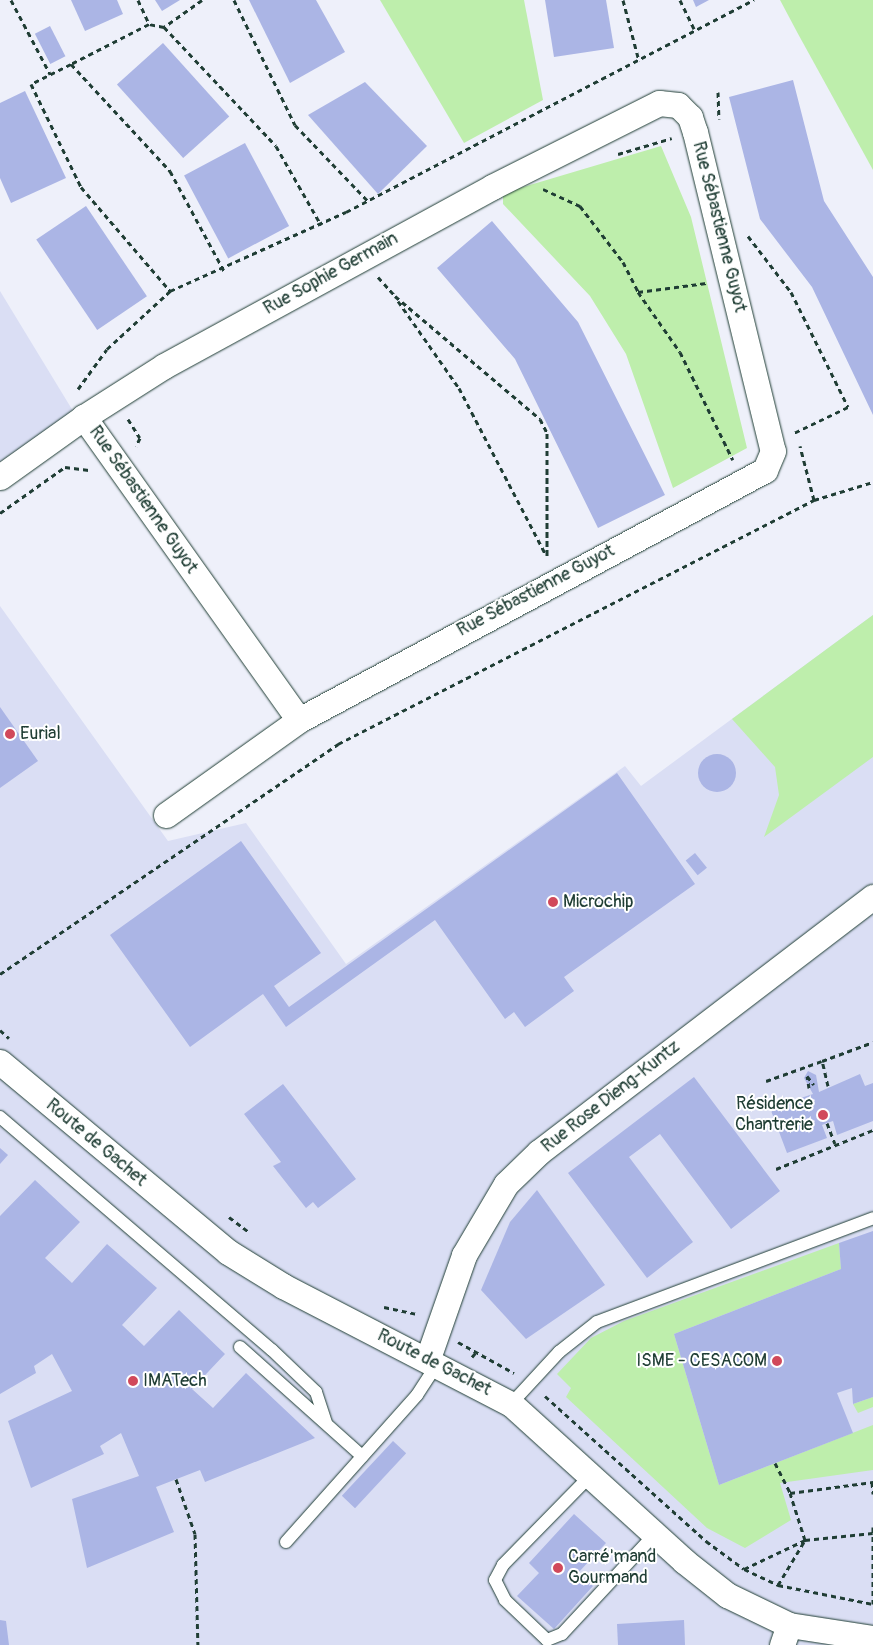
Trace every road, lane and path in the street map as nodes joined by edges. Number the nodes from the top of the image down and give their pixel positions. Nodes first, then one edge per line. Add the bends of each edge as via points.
1 (11, 0) edge
2 (138, 0) edge
3 (202, 0) edge
4 (234, 0) edge
5 (623, 0) edge
6 (680, 0) edge
7 (754, 0) edge
8 (149, 24) junction
9 (164, 27) junction
10 (694, 29) junction
11 (639, 61) junction
12 (71, 64) junction
13 (50, 74) junction
14 (718, 92) dead end
15 (678, 105) joint
16 (695, 132) junction
17 (607, 158) dead end
18 (547, 183) dead end
19 (368, 201) junction
20 (321, 224) junction
21 (743, 230) dead end
22 (224, 271) junction
23 (385, 272) dead end
24 (377, 276) junction
25 (369, 280) dead end
26 (732, 282) junction
27 (170, 291) junction
28 (638, 292) junction
29 (395, 296) junction
30 (79, 407) junction
31 (135, 412) dead end
32 (796, 432) junction
33 (772, 444) junction
34 (117, 463) junction
35 (0, 477) edge
36 (744, 480) junction
37 (873, 482) edge
38 (814, 500) junction
39 (0, 513) edge
40 (547, 556) junction
41 (559, 579) junction
42 (300, 720) junction
43 (166, 816) dead end
44 (873, 897) edge
45 (0, 974) edge
46 (0, 1030) edge
47 (13, 1041) dead end
48 (873, 1042) edge
49 (822, 1061) junction
50 (0, 1062) edge
51 (766, 1081) dead end
52 (814, 1085) dead end
53 (828, 1086) dead end
54 (809, 1088) dead end
55 (0, 1117) edge
56 (827, 1123) dead end
57 (873, 1130) edge
58 (835, 1144) junction
59 (776, 1169) dead end
60 (227, 1215) dead end
61 (873, 1218) edge
62 (257, 1238) dead end
63 (379, 1305) dead end
64 (422, 1312) dead end
65 (463, 1337) dead end
66 (240, 1348) dead end
67 (433, 1361) junction
68 (530, 1384) junction
69 (511, 1404) junction
70 (326, 1422) junction
71 (362, 1456) junction
72 (775, 1463) dead end
73 (591, 1475) junction
74 (176, 1479) dead end
75 (872, 1482) edge
76 (790, 1494) junction
77 (873, 1494) edge
78 (873, 1527) edge
79 (872, 1533) edge
80 (655, 1534) junction
81 (805, 1540) junction
82 (286, 1542) dead end
83 (744, 1569) junction
84 (778, 1585) junction
85 (873, 1604) edge
86 (786, 1635) edge
87 (873, 1638) edge
88 (198, 1645) edge

1 - 13 path
2 - 8 path
3 - 9 path
4 - 19 path via 295,125
5 - 11 path
6 - 10 path
7 - 10 path
8 - 9 path
8 - 12 path
9 - 20 path via 276,146
10 - 11 path
11 - 19 path
12 - 13 path
12 - 22 path via 170,171
13 - 27 path via 31,84 81,187
14 - 16 path via 719,123
15 - 16 street, Rue Sébastienne Guyot via 690,117
15 - 30 street, Rue Sophie Germain via 659,103 492,187 164,366
16 - 17 path
16 - 26 street, Rue Sébastienne Guyot
18 - 28 path via 539,188 580,206 624,262
19 - 20 path
20 - 22 path
21 - 32 path via 791,292 848,407
22 - 27 path
23 - 24 path
24 - 25 path
24 - 29 path
26 - 28 path
26 - 33 street, Rue Sébastienne Guyot
27 - 30 path via 107,349
28 - 36 path via 680,352
29 - 40 path via 459,388
29 - 40 path via 540,418 547,433
30 - 34 street, Rue Sébastienne Guyot
30 - 35 street, Rue Sophie Germain
31 - 34 path via 127,418 140,438
32 - 33 path
32 - 38 path
33 - 36 street, Rue Sébastienne Guyot via 772,460 765,470
34 - 39 path via 105,471 65,467
34 - 42 street, Rue Sébastienne Guyot
36 - 41 street, Rue Sébastienne Guyot
37 - 38 path
38 - 45 path via 338,744
40 - 41 path
41 - 42 street, Rue Sébastienne Guyot
42 - 43 street
44 - 67 street, Rue Rose Dieng-Kuntz via 539,1152 506,1184 464,1255
46 - 47 path
48 - 49 path
49 - 51 path
49 - 53 path
50 - 67 street, Route de Gachet via 228,1252 291,1291
52 - 54 path via 807,1076
55 - 70 lane via 272,1350 316,1392
56 - 58 path
57 - 58 path
58 - 59 path
60 - 62 path
61 - 68 lane via 597,1322
63 - 64 path, Route de Gachet via 400,1314
65 - 68 path, Route de Gachet via 465,1344
66 - 70 lane
67 - 69 street, Route de Gachet
67 - 71 lane
68 - 69 lane
68 - 83 path, Route de Gachet
69 - 73 street, Route de Gachet
70 - 71 lane
71 - 82 lane
72 - 76 path
73 - 80 street, Route de Gachet
73 - 80 lane via 503,1565 495,1580 504,1600 546,1640 562,1634
74 - 88 path via 195,1534
75 - 76 path
75 - 77 path
76 - 81 path
78 - 79 path
79 - 81 path
79 - 85 path
80 - 86 street, Route de Gachet via 727,1594
81 - 83 path
81 - 84 path
83 - 84 path, Route de Gachet
84 - 85 path, Route de Gachet
86 - 87 street, Route de Gachet

